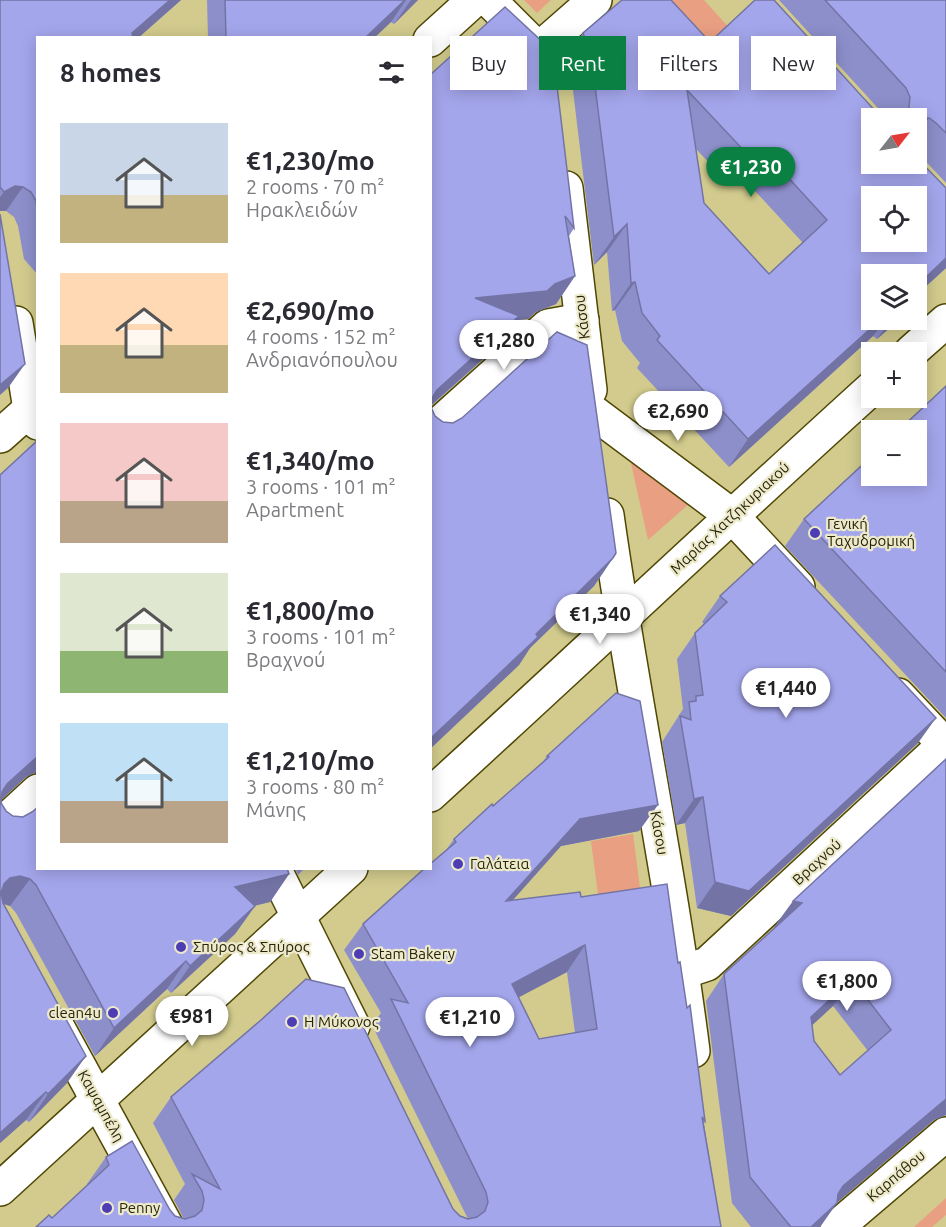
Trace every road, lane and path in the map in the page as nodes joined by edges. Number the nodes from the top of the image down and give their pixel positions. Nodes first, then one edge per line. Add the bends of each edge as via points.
1 (474, 0) edge
2 (489, 0) edge
3 (595, 0) edge
4 (432, 38) edge
5 (562, 155) edge
6 (11, 297) edge
7 (582, 320) junction
8 (946, 321) edge
9 (922, 342) edge
10 (861, 398) edge
11 (35, 411) edge
12 (593, 412) junction
13 (432, 430) edge
14 (0, 436) edge
15 (731, 515) junction
16 (818, 609) edge
17 (621, 620) junction
18 (881, 676) edge
19 (946, 745) edge
20 (36, 793) edge
21 (432, 793) edge
22 (0, 826) edge
23 (275, 870) edge
24 (349, 870) edge
25 (299, 916) junction
26 (683, 972) junction
27 (46, 1005) edge
28 (367, 1055) edge
29 (697, 1077) edge
30 (97, 1099) junction
31 (946, 1134) edge
32 (0, 1189) edge
33 (842, 1223) edge
34 (167, 1227) edge

1 - 4 street
2 - 3 street via 544,62
5 - 7 street, Κάσου
6 - 11 street
7 - 12 street, Κάσου
7 - 13 street via 548,326
8 - 9 street
10 - 15 street, Μαρίας Χατζηκυριακού
11 - 14 street
12 - 15 street
12 - 17 street, Κάσου
15 - 16 street
15 - 17 street, Μαρίας Χατζηκυριακού
17 - 21 street, Μαρίας Χατζηκυριακού
17 - 26 street, Κάσου
18 - 19 street
19 - 26 street, Βραχνού via 707,964
20 - 22 street
23 - 25 street
24 - 25 street
25 - 28 street
25 - 30 street
26 - 29 street, Κάσου
27 - 30 street, Καψαμπέλη
30 - 32 street
30 - 34 street, Καψαμπέλη
31 - 33 street, Καρπάθου

